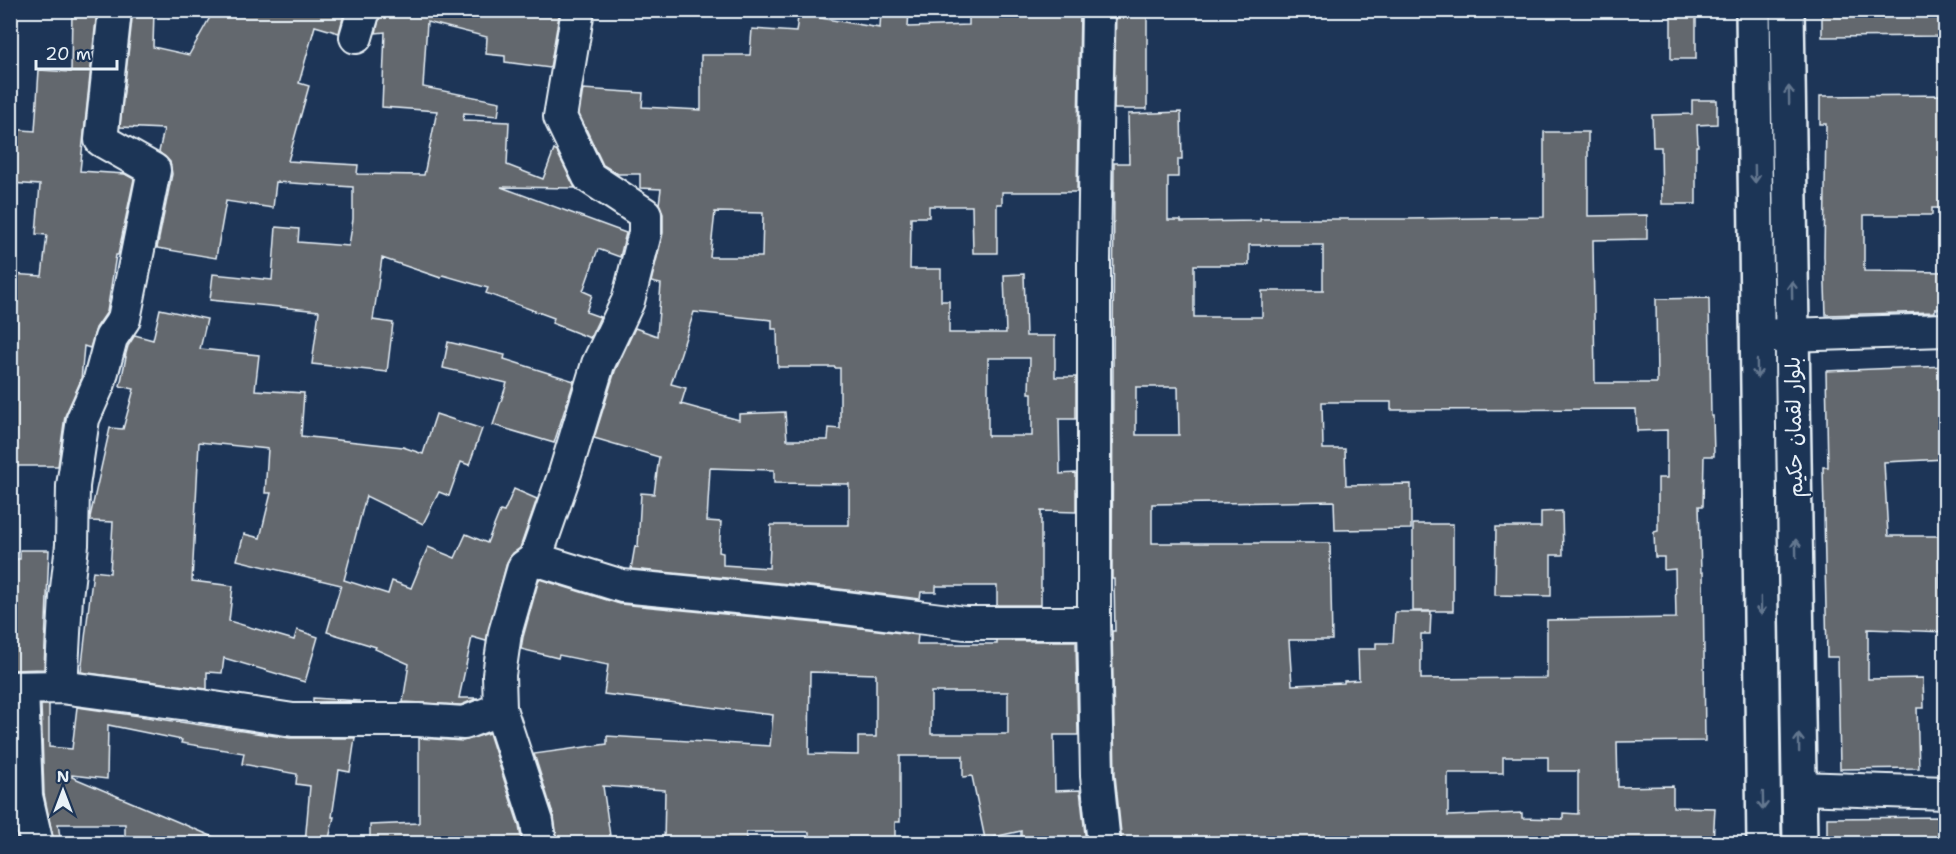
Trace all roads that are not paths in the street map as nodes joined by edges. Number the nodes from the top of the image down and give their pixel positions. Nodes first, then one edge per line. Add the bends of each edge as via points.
1 (115, 10) edge
2 (578, 10) edge
3 (1098, 10) edge
4 (1753, 10) edge
5 (1787, 10) edge
6 (1946, 330) edge
7 (1792, 335) junction
8 (1757, 336) junction
9 (535, 559) junction
10 (1094, 623) junction
11 (61, 687) junction
12 (16, 688) edge
13 (500, 709) junction
14 (1799, 788) junction
15 (1946, 793) edge
16 (37, 843) edge
17 (540, 843) edge
18 (1104, 843) edge
19 (1764, 843) edge
20 (1800, 843) edge

1 - 11 street via 101,140 153,170 124,319 111,338 99,383 83,419 73,486
2 - 9 street via 560,117 589,177 645,214 645,233 628,302 598,364
3 - 10 street
4 -> 8 street, بلوار لقمان حکیم
7 -> 5 street, بلوار لقمان حکیم
6 - 7 street
7 - 8 street
14 -> 7 street, بلوار لقمان حکیم
8 -> 19 street, بلوار لقمان حکیم
9 - 10 street via 622,586 965,623
9 - 13 street via 524,567 505,633 499,675
10 - 18 street via 1097,776
11 - 12 street
11 - 13 street via 293,720 464,723
12 - 16 street via 26,796
13 - 17 street via 537,822
14 - 15 street
14 - 20 street, بلوار لقمان حکیم

